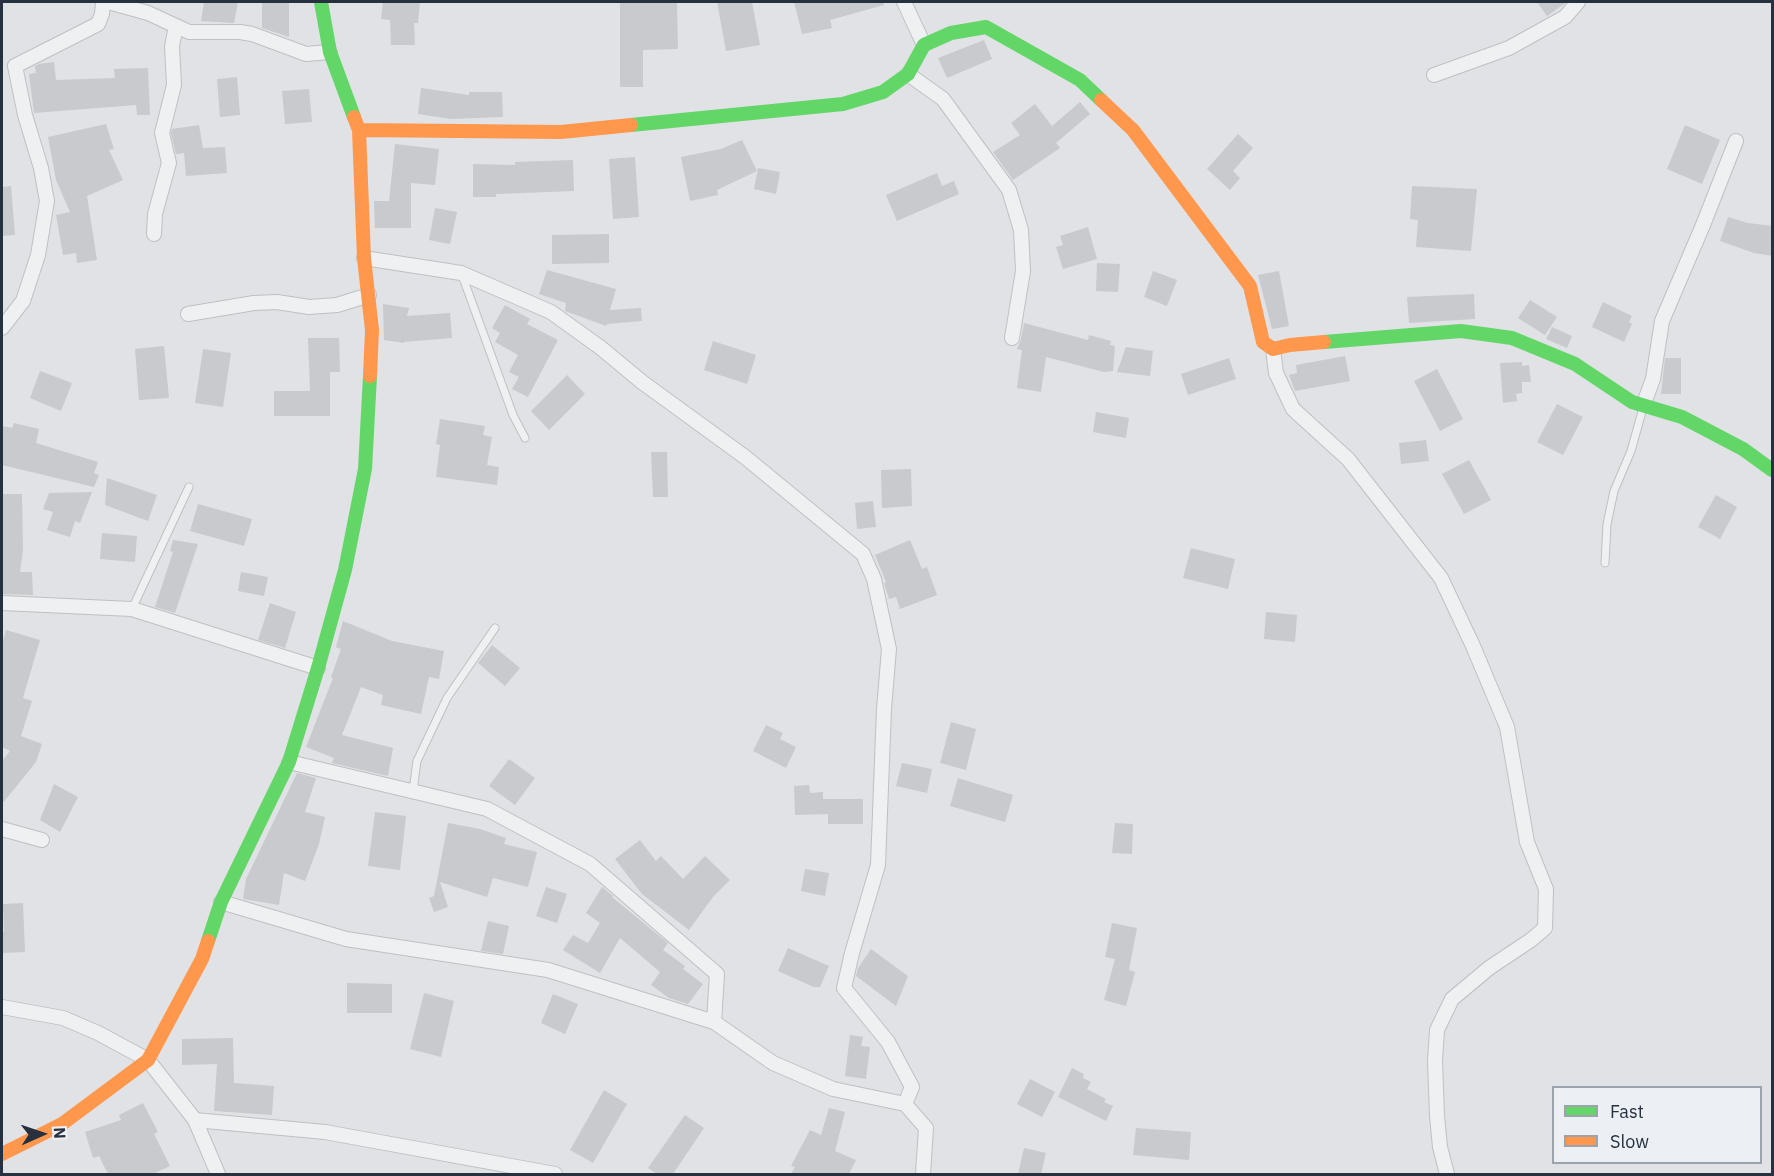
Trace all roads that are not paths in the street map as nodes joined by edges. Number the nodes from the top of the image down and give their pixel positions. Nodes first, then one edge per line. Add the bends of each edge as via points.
1 (103, 2) edge
2 (108, 2) edge
3 (321, 2) edge
4 (904, 2) edge
5 (1578, 2) edge
6 (176, 26) junction
7 (924, 45) junction
8 (330, 52) junction
9 (908, 74) junction
10 (1434, 75) dead end
11 (359, 130) junction
12 (1736, 141) dead end
13 (154, 234) dead end
14 (364, 258) junction
15 (462, 273) junction
16 (369, 295) junction
17 (188, 314) dead end
18 (2, 328) edge
19 (1012, 338) dead end
20 (1273, 348) junction
21 (1643, 406) junction
22 (525, 438) dead end
23 (1773, 470) edge
24 (189, 487) dead end
25 (1605, 563) dead end
26 (2, 603) edge
27 (132, 609) junction
28 (495, 628) dead end
29 (318, 668) junction
30 (289, 762) junction
31 (413, 791) junction
32 (2, 829) edge
33 (42, 840) dead end
34 (221, 902) junction
35 (2, 1007) edge
36 (714, 1022) junction
37 (148, 1060) junction
38 (905, 1104) junction
39 (195, 1120) junction
40 (2, 1154) edge
41 (218, 1174) edge
42 (555, 1174) edge
43 (923, 1174) edge
44 (1447, 1174) edge

1 - 18 street via 98,24 15,66 47,201 38,255 23,301
2 - 6 street
3 - 8 street
4 - 7 street
5 - 10 street via 1565,17 1509,48
6 - 8 street via 197,33 252,34 306,54
6 - 13 street via 172,46 174,85 162,133 168,163
7 - 9 street
7 - 20 street via 951,33 986,27 1080,81 1133,130 1250,286 1263,342
8 - 11 street
9 - 11 street via 883,92 843,104 561,132
9 - 19 street via 943,99 1009,190 1021,230 1023,271
11 - 14 street
12 - 21 street via 1662,321 1653,379
14 - 15 street
14 - 16 street
15 - 22 lane via 513,415
15 - 38 street via 551,312 745,457 863,554 874,579 889,649 878,865 844,988 888,1042 912,1087
16 - 17 street via 328,306 254,303
16 - 29 street via 372,330 365,469 345,570
20 - 21 street via 1461,331 1512,338 1575,364
20 - 44 street via 1276,373 1293,409 1348,459 1441,578 1507,727 1527,842 1546,889 1545,928 1452,999 1437,1030 1437,1116
21 - 23 street via 1682,417 1743,449
21 - 25 lane via 1614,491
24 - 27 lane
26 - 27 street
27 - 29 street
28 - 31 lane via 447,698 417,761
29 - 30 street
30 - 31 street
30 - 34 street
31 - 36 street via 487,809 590,864 717,974
32 - 33 street
34 - 36 street via 346,939 548,970
34 - 37 street via 201,959
35 - 37 street via 63,1018
36 - 38 street via 773,1063 833,1089
37 - 39 street
37 - 40 street via 62,1125
38 - 43 street via 926,1128
39 - 41 street
39 - 42 street via 325,1132

